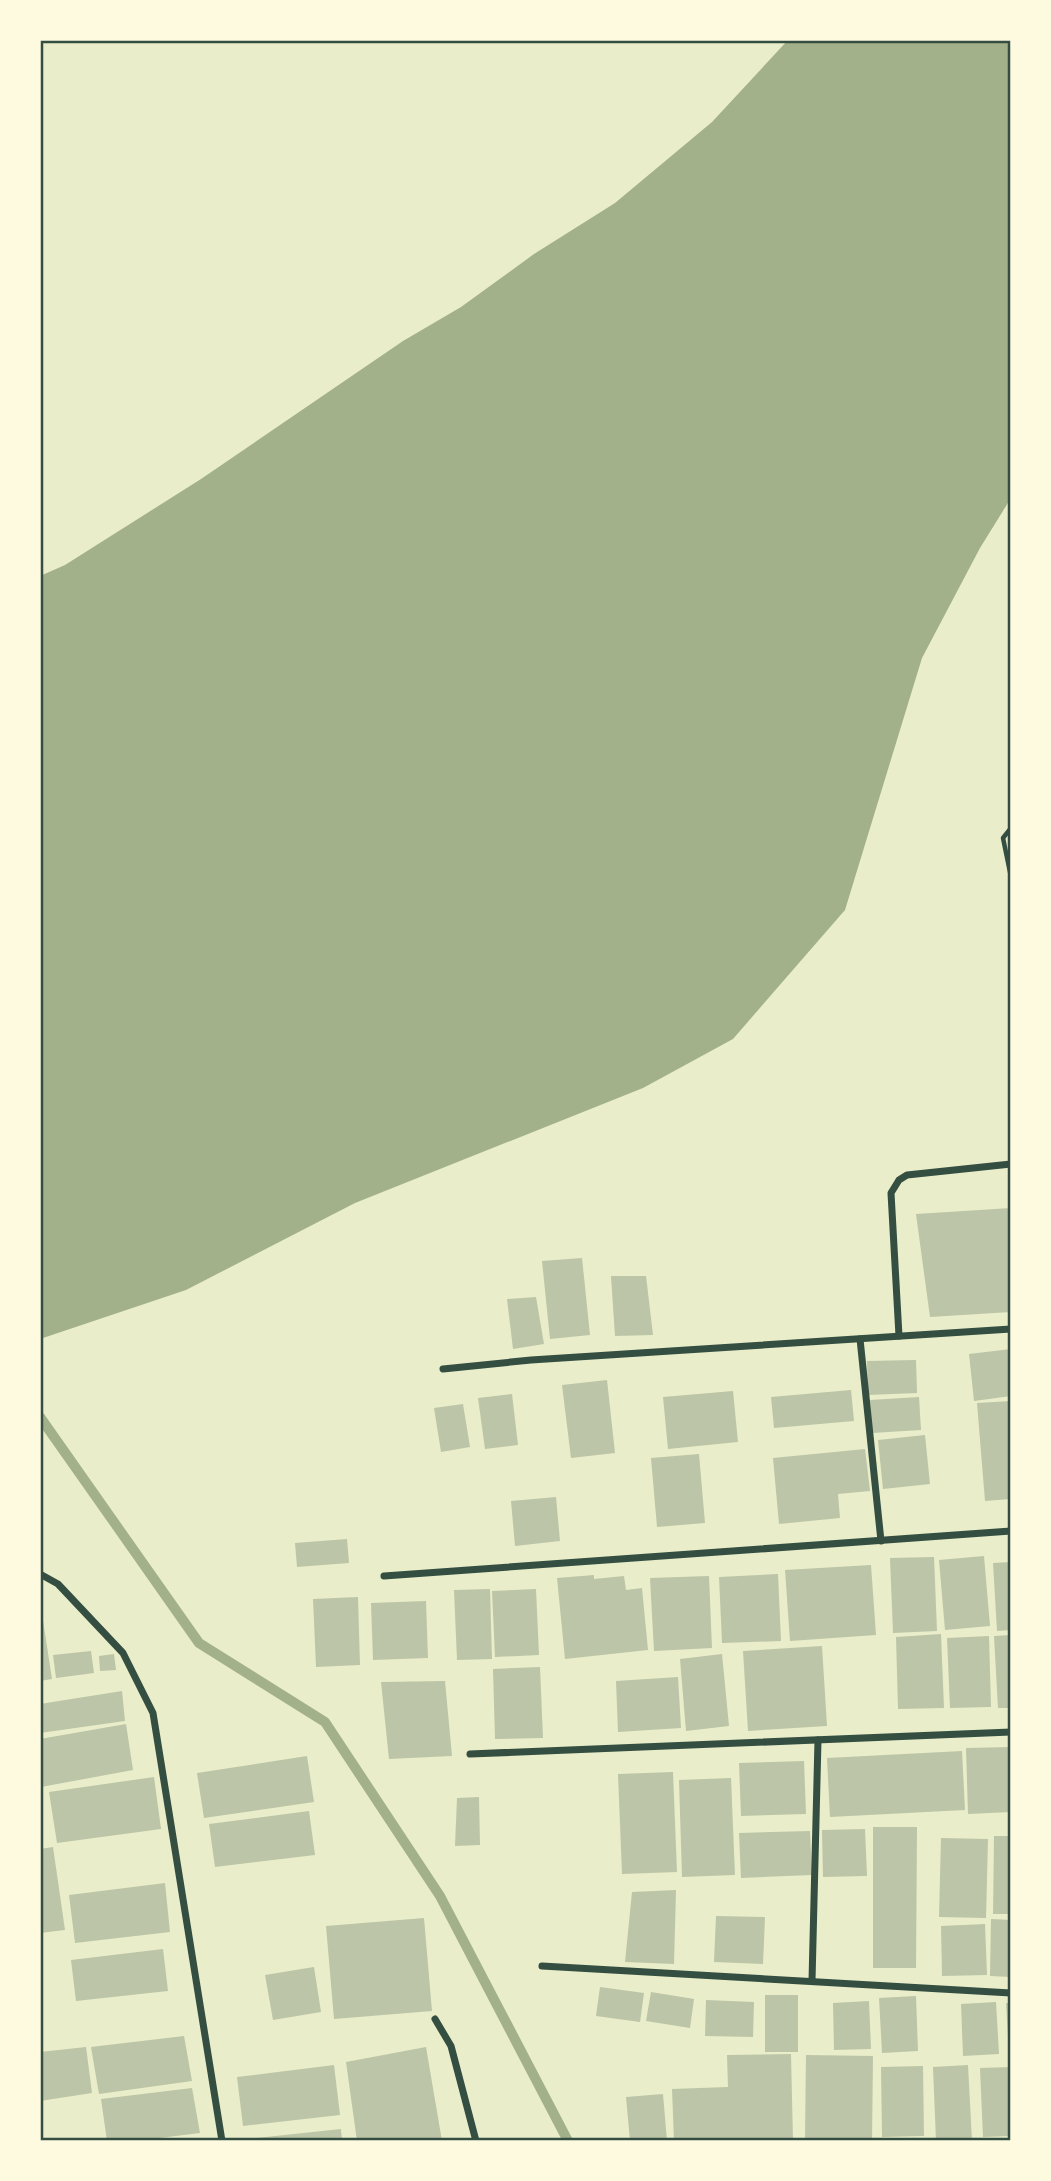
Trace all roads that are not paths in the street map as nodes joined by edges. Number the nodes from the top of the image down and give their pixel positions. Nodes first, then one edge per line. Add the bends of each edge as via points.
1 (1011, 1164) edge
2 (1011, 1329) edge
3 (899, 1336) junction
4 (860, 1339) junction
5 (443, 1369) dead end
6 (1011, 1531) edge
7 (881, 1541) junction
8 (40, 1574) edge
9 (384, 1576) dead end
10 (1011, 1732) edge
11 (818, 1740) junction
12 (470, 1754) dead end
13 (542, 1966) dead end
14 (812, 1981) junction
15 (1011, 1993) edge
16 (435, 2019) dead end
17 (222, 2141) edge
18 (476, 2141) edge

1 - 3 street via 907,1175 894,1186
2 - 3 street
3 - 4 street
4 - 5 street
4 - 7 street
6 - 7 street
7 - 9 street
8 - 17 street via 58,1584 123,1653 153,1713
10 - 11 street
11 - 12 street
11 - 14 street
13 - 14 street
14 - 15 street
16 - 18 street via 452,2046

